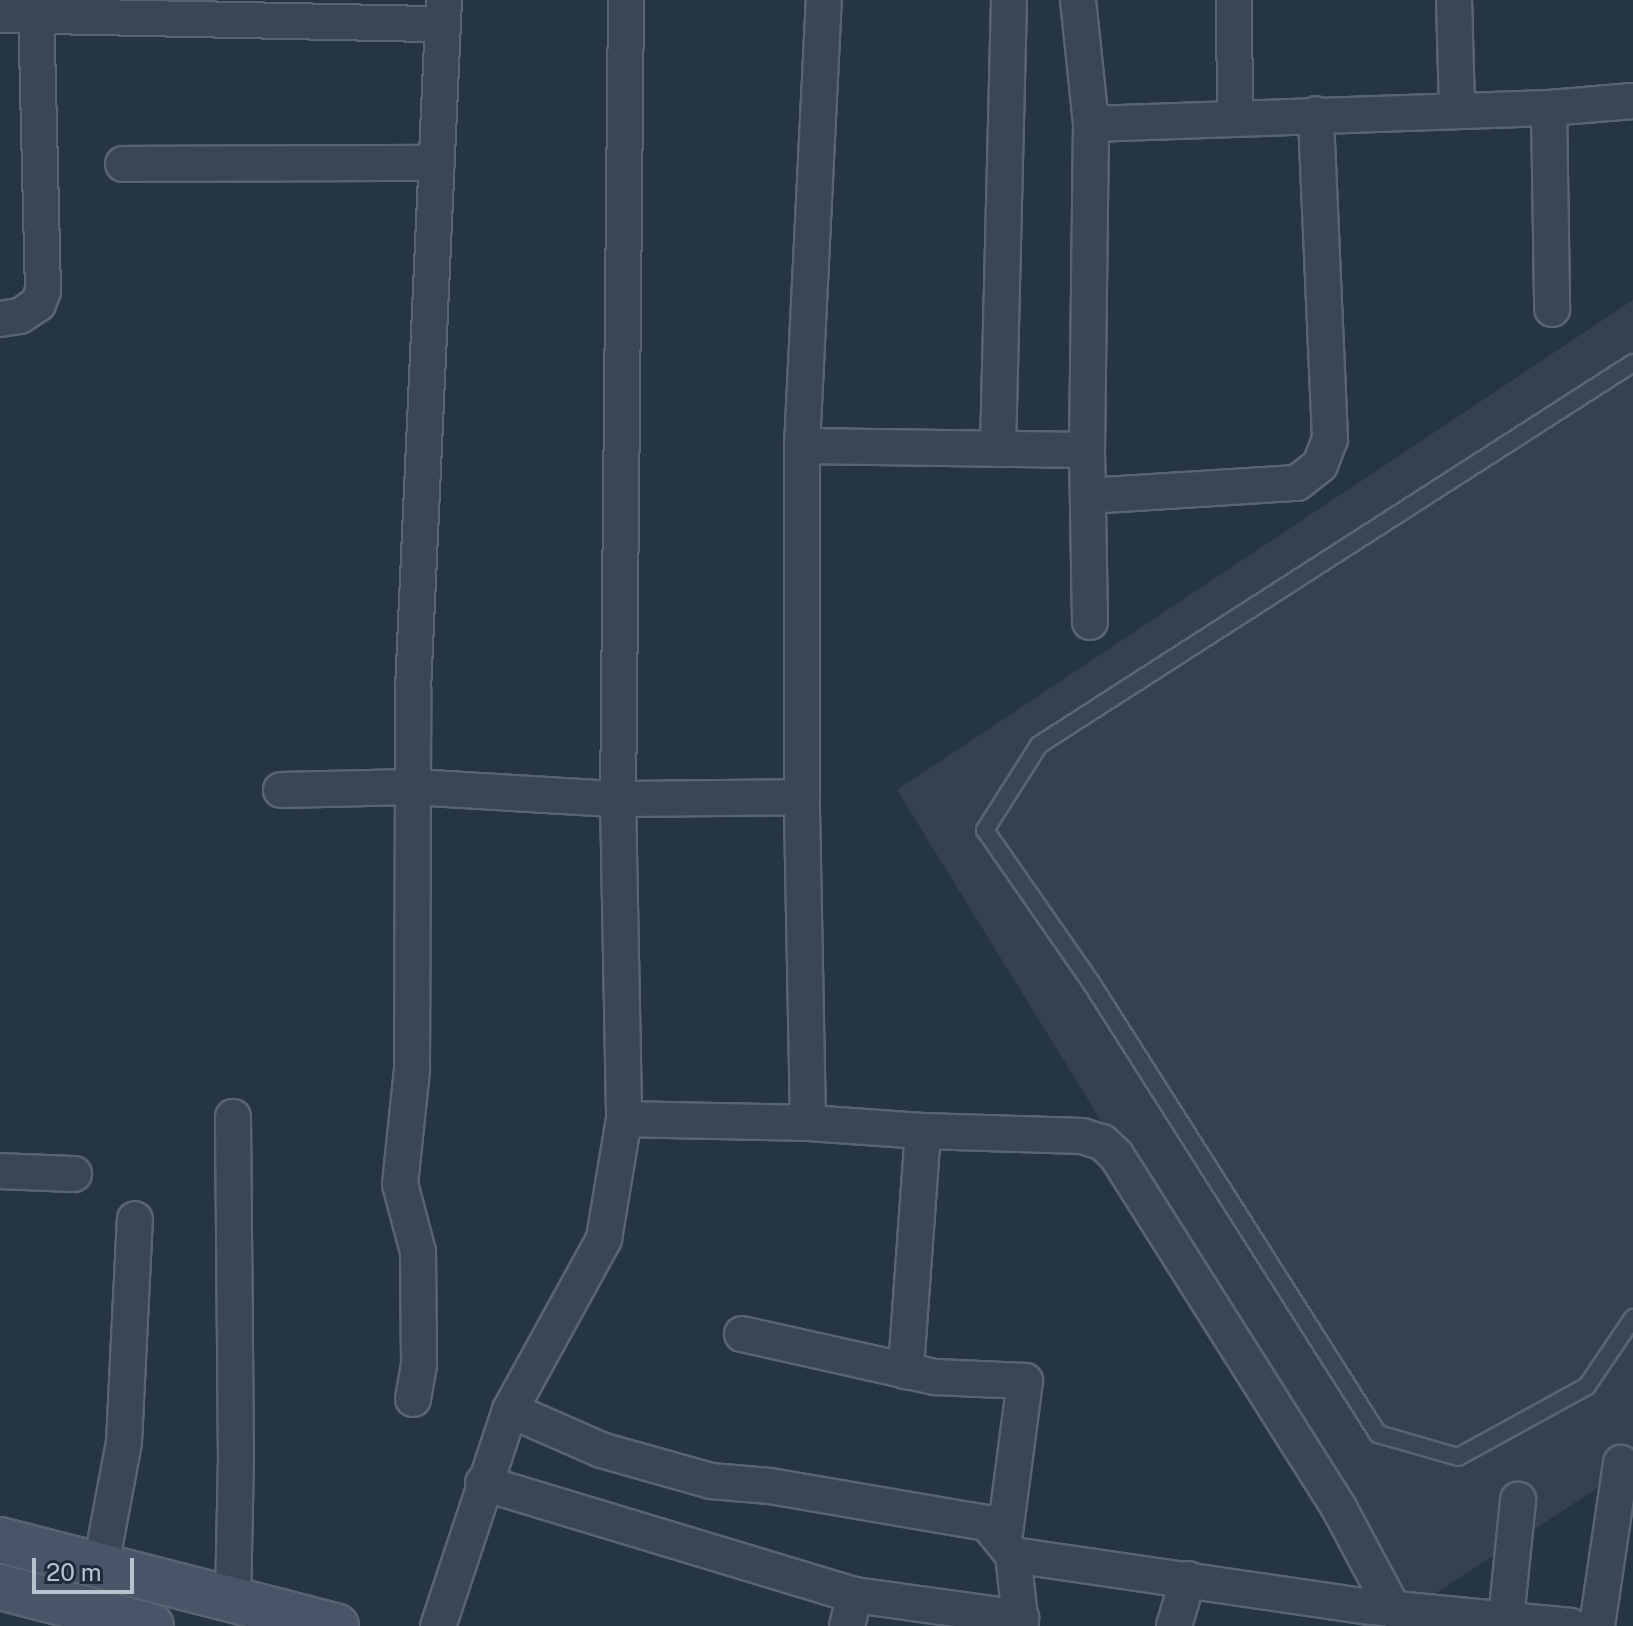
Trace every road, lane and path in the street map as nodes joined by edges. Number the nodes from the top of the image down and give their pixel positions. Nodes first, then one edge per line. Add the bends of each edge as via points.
1 (626, 0) edge
2 (824, 0) edge
3 (1009, 0) edge
4 (1078, 0) edge
5 (1234, 0) edge
6 (1454, 0) edge
7 (36, 7) edge
8 (444, 12) edge
9 (0, 15) edge
10 (1633, 101) edge
11 (1549, 108) junction
12 (1457, 109) junction
13 (1316, 114) junction
14 (1235, 117) junction
15 (1091, 124) junction
16 (437, 163) junction
17 (123, 164) dead end
18 (1552, 309) dead end
19 (0, 319) edge
20 (1633, 363) edge
21 (802, 446) junction
22 (998, 449) junction
23 (1087, 450) junction
24 (1088, 496) junction
25 (1090, 622) dead end
26 (413, 787) junction
27 (281, 790) dead end
28 (802, 797) junction
29 (618, 799) junction
30 (233, 1117) dead end
31 (624, 1119) junction
32 (808, 1123) junction
33 (923, 1131) junction
34 (0, 1171) edge
35 (74, 1174) dead end
36 (135, 1219) dead end
37 (1633, 1318) edge
38 (742, 1334) dead end
39 (906, 1371) junction
40 (413, 1399) dead end
41 (510, 1410) junction
42 (1621, 1463) dead end
43 (483, 1483) junction
44 (1518, 1500) dead end
45 (0, 1540) edge
46 (1009, 1548) junction
47 (101, 1565) junction
48 (1188, 1579) junction
49 (0, 1587) edge
50 (233, 1599) junction
51 (851, 1611) edge
52 (1404, 1618) edge
53 (1506, 1619) junction
54 (1021, 1622) edge
55 (151, 1626) edge
56 (336, 1626) edge
57 (438, 1626) edge
58 (1174, 1626) edge
59 (1571, 1626) edge
60 (1597, 1626) edge

1 - 29 street
2 - 21 street
3 - 22 street
4 - 15 street
5 - 14 street
6 - 12 street
7 - 8 street
7 - 9 street
7 - 19 street via 43,291 38,304 20,316
8 - 16 street
10 - 11 street
11 - 12 street
11 - 18 street
12 - 13 street
13 - 14 street
13 - 24 street via 1330,439 1320,465 1297,483
14 - 15 street
15 - 23 street
16 - 17 street
16 - 26 street
20 - 37 lane via 1039,745 985,830 1092,984 1378,1434 1458,1457 1587,1386
21 - 22 street
21 - 28 street
22 - 23 street
23 - 24 street
24 - 25 street
26 - 27 street
26 - 29 street
26 - 40 street via 412,1069 400,1184 418,1252 419,1365
28 - 29 street
28 - 32 street
29 - 31 street
30 - 50 street
31 - 32 street
31 - 41 street via 604,1239
32 - 33 street
33 - 39 street
33 - 52 street via 1082,1136 1102,1142 1116,1155
34 - 35 street
36 - 47 street via 124,1442
38 - 39 street
39 - 46 street via 1025,1381
41 - 43 street
41 - 46 street via 601,1450 711,1481 987,1523
42 - 60 street
43 - 51 street
43 - 57 street
44 - 53 street
45 - 47 street
46 - 48 street
46 - 54 street
47 - 50 street
48 - 52 street
48 - 58 street
49 - 55 street
50 - 56 street
51 - 54 street
52 - 53 street
53 - 59 street

